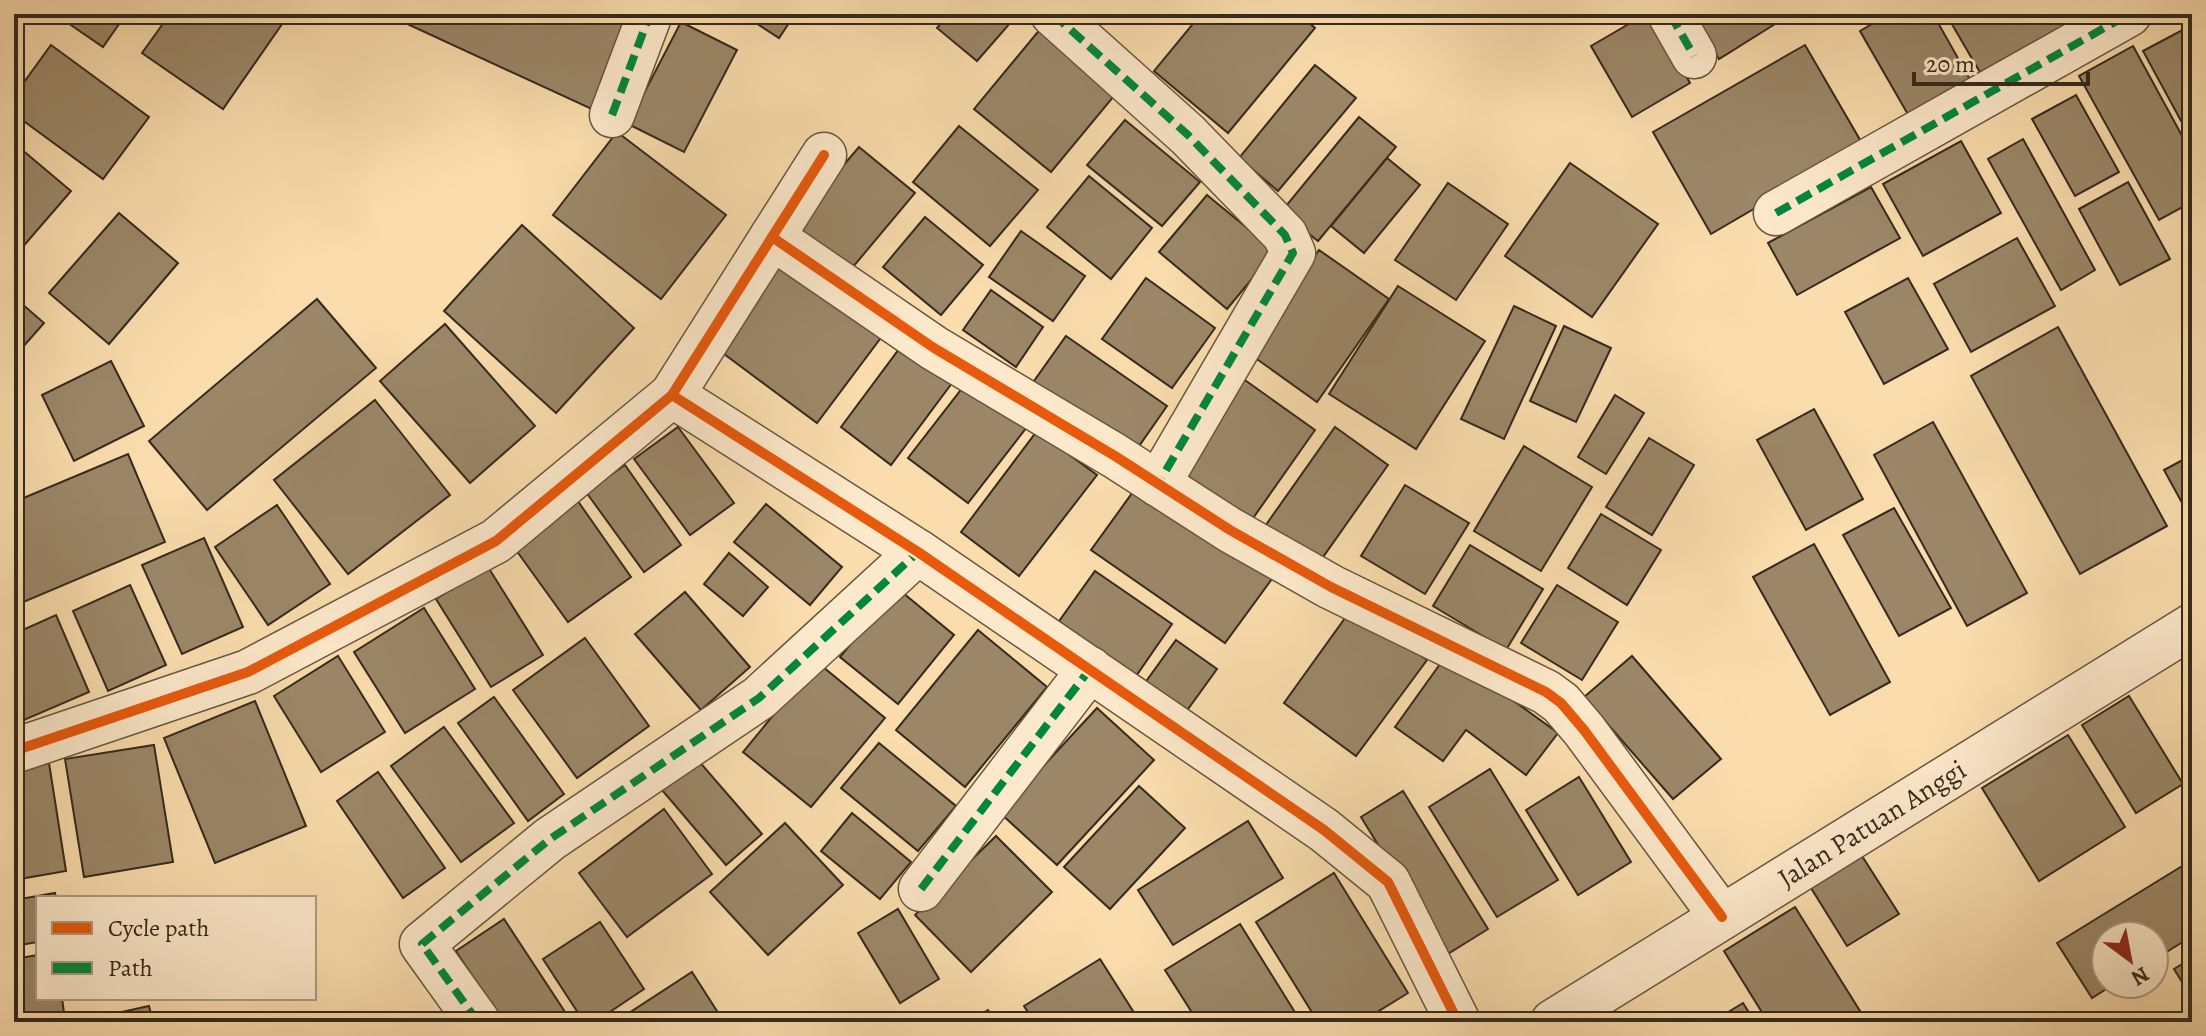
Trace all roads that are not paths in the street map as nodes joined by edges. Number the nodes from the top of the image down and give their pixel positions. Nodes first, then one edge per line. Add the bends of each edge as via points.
1 (650, 14) edge
2 (1053, 14) edge
3 (1670, 14) edge
4 (2129, 14) edge
5 (1694, 56) dead end
6 (612, 115) dead end
7 (824, 155) dead end
8 (1776, 213) dead end
9 (772, 237) junction
10 (672, 395) junction
11 (1158, 484) junction
12 (918, 552) junction
13 (2192, 626) edge
14 (1090, 669) junction
15 (14, 751) edge
16 (921, 889) dead end
17 (1722, 917) junction
18 (478, 1022) edge
19 (1458, 1022) edge
20 (1553, 1022) edge

1 - 6 street
2 - 11 street via 1188,135 1285,235 1293,253
3 - 5 street
4 - 8 street
7 - 9 street
9 - 10 street
9 - 11 street via 934,348
10 - 12 street
10 - 15 street via 496,541 248,672
11 - 17 street via 1331,587 1561,703
12 - 14 street
12 - 18 street via 759,698 550,839 422,944
13 - 17 street, Jalan Patuan Anggi
14 - 16 street
14 - 19 street via 1324,830 1388,882
17 - 20 street, Jalan Patuan Anggi

